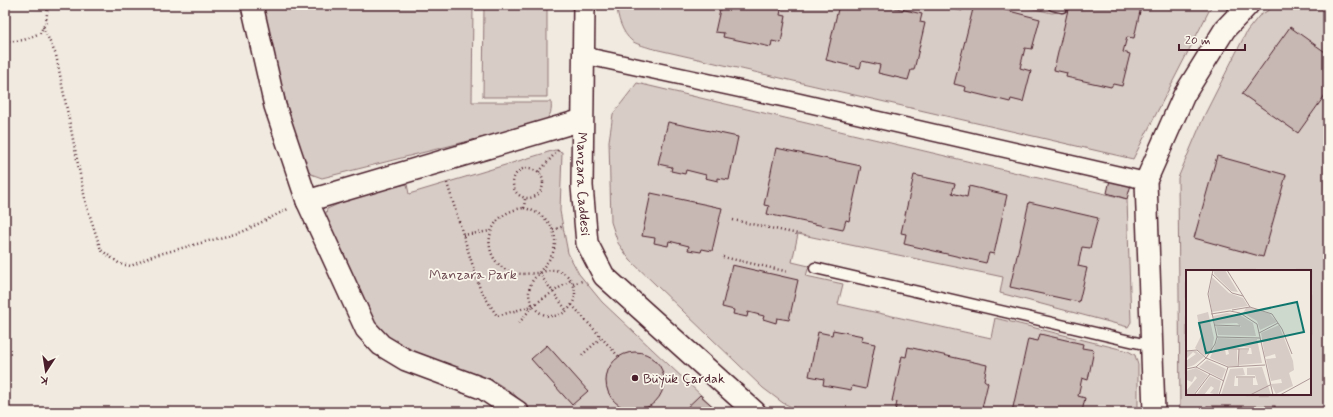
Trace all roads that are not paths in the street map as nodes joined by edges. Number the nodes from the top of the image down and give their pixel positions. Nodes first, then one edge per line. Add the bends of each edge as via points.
1 (252, 5) edge
2 (584, 5) edge
3 (1248, 5) edge
4 (582, 55) junction
5 (582, 120) junction
6 (1146, 181) junction
7 (307, 200) junction
8 (814, 268) dead end
9 (1152, 346) junction
10 (518, 412) edge
11 (755, 412) edge
12 (1154, 412) edge

1 - 7 street via 275,106
2 - 4 street, Manzara Caddesi
3 - 6 street via 1225,29 1184,95
4 - 5 street, Manzara Caddesi
4 - 6 street
5 - 7 street
5 - 11 street, Manzara Caddesi via 582,186 587,243 604,276
6 - 9 street
7 - 10 street via 366,329 381,345 406,360 484,388
8 - 9 lane
9 - 12 street

